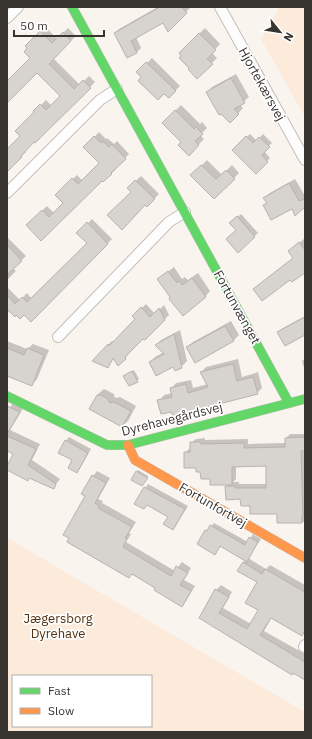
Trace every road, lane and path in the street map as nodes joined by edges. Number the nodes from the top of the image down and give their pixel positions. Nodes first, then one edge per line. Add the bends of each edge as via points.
1 (18, 7) edge
2 (72, 7) edge
3 (220, 7) edge
4 (7, 18) edge
5 (117, 89) junction
6 (305, 160) edge
7 (7, 194) edge
8 (185, 212) junction
9 (58, 337) dead end
10 (7, 396) edge
11 (305, 399) edge
12 (289, 403) junction
13 (128, 445) junction
14 (305, 558) edge

1 - 4 street
2 - 5 street, Fortunvænget
3 - 6 street, Hjortekærsvej
5 - 7 street via 100,100
5 - 8 street, Fortunvænget
8 - 9 street via 169,222
8 - 12 street, Fortunvænget
10 - 13 street, Dyrehavegårdsvej via 107,444
11 - 12 street, Dyrehavegårdsvej
12 - 13 street, Dyrehavegårdsvej
13 - 14 street, Fortunfortvej via 135,460

